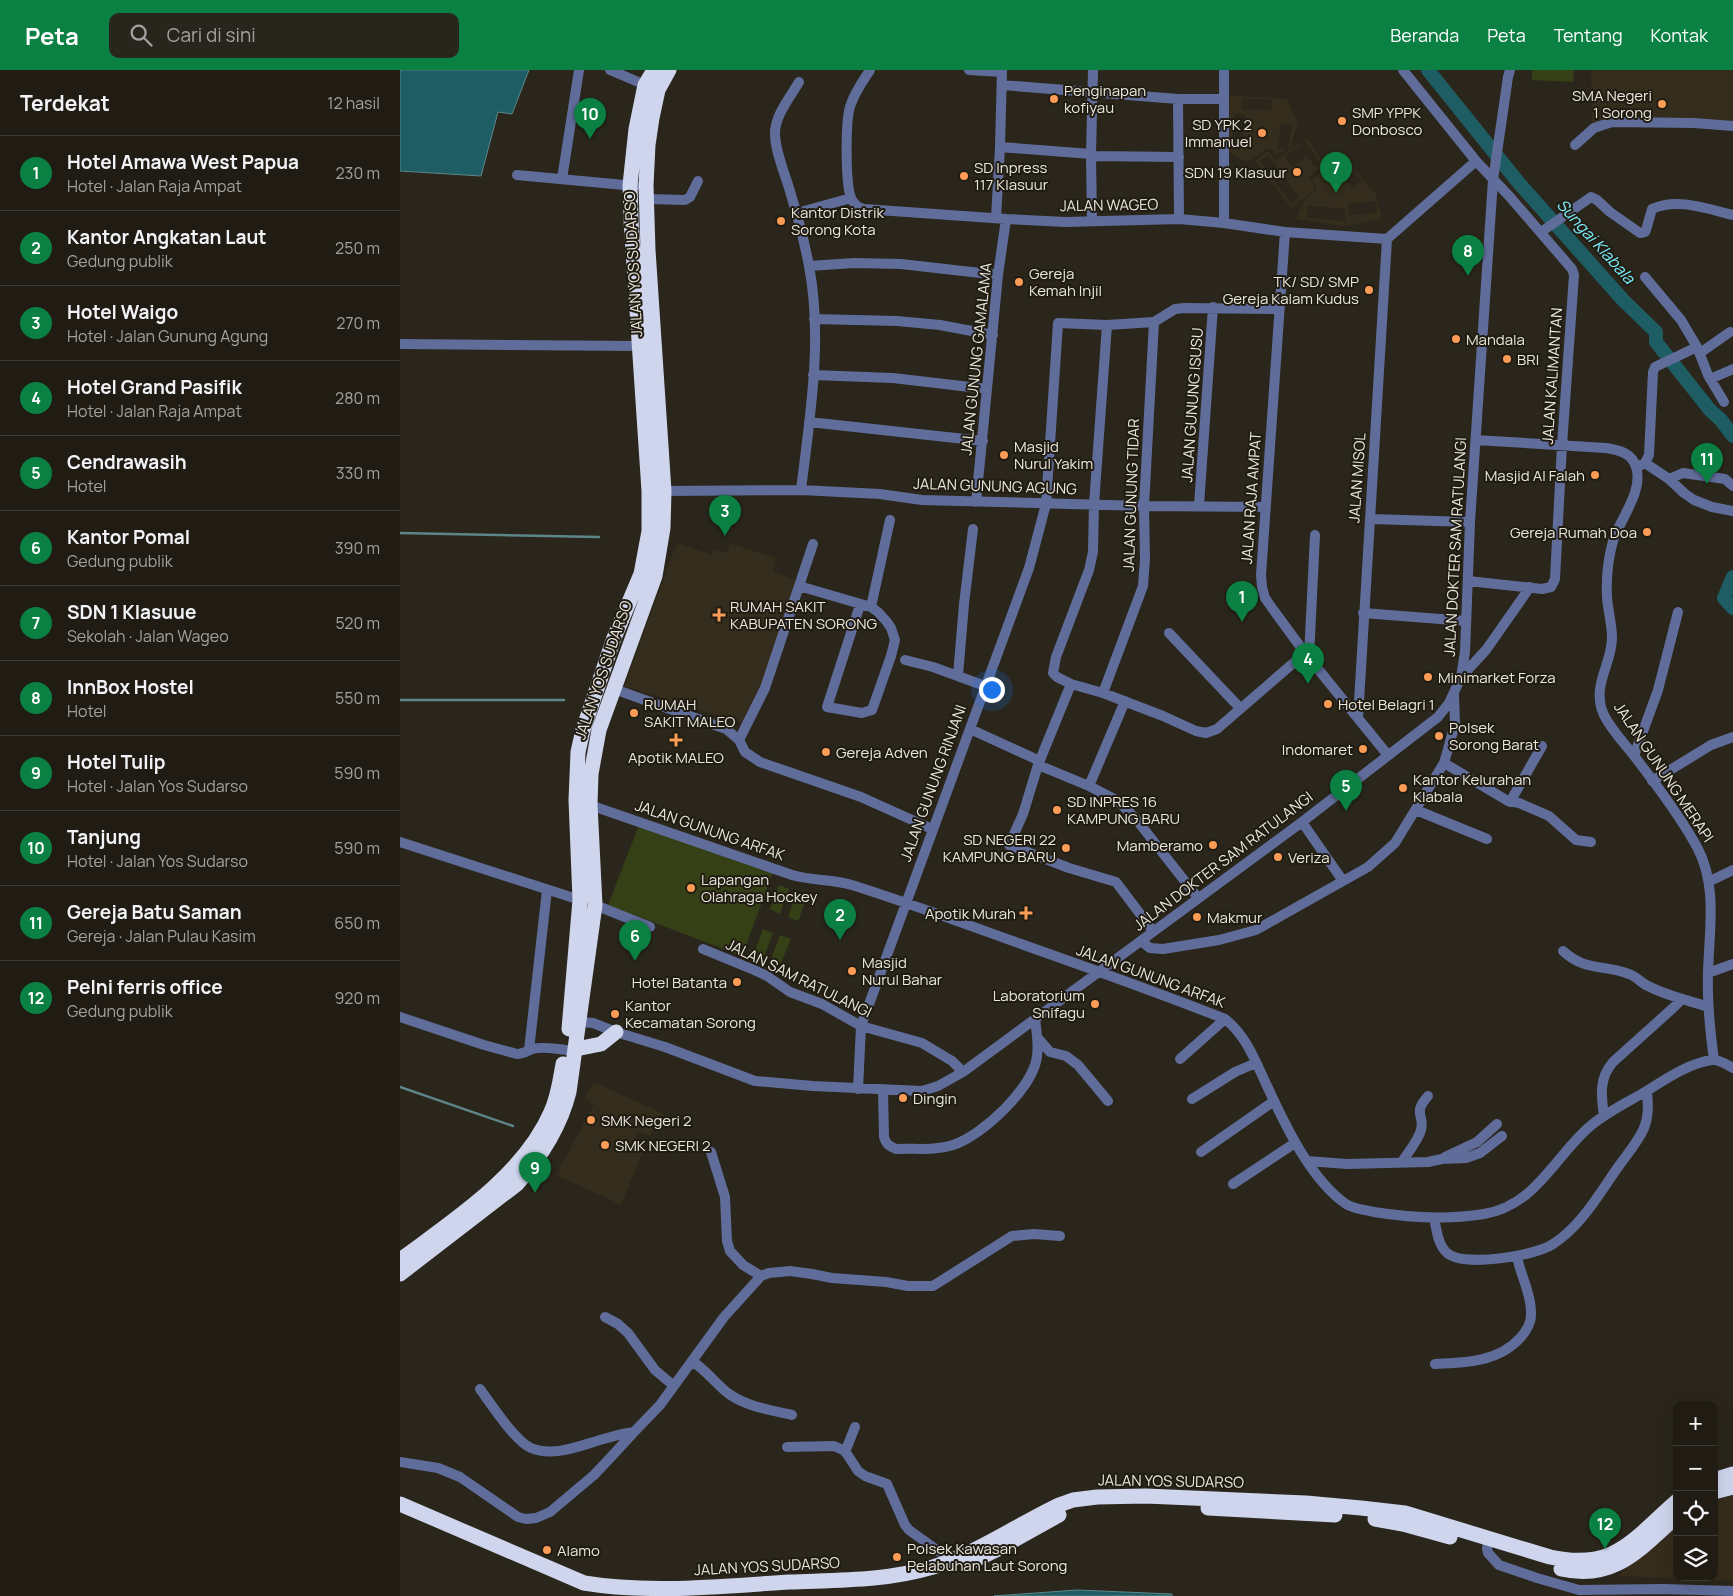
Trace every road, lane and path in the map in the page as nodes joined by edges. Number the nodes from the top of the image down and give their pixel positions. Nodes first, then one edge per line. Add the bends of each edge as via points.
1 (579, 70) edge
2 (610, 70) edge
3 (654, 70) edge
4 (669, 70) edge
5 (870, 70) edge
6 (969, 70) edge
7 (1093, 70) edge
8 (1224, 70) edge
9 (1403, 70) edge
10 (1510, 70) edge
11 (1002, 71) edge
12 (799, 82) dead end
13 (1002, 85) junction
14 (651, 87) junction
15 (1092, 93) junction
16 (1178, 99) junction
17 (1224, 99) junction
18 (1733, 126) edge
19 (1575, 145) dead end
20 (1000, 147) junction
21 (1091, 155) junction
22 (1179, 157) junction
23 (1476, 161) junction
24 (517, 175) dead end
25 (562, 179) junction
26 (1493, 180) junction
27 (698, 181) dead end
28 (630, 185) junction
29 (647, 193) junction
30 (850, 198) junction
31 (797, 213) junction
32 (1733, 215) edge
33 (1001, 219) junction
34 (1179, 219) junction
35 (1092, 221) junction
36 (1224, 223) junction
37 (1545, 230) junction
38 (1285, 232) junction
39 (1386, 240) junction
40 (809, 266) junction
41 (998, 275) junction
42 (1645, 277) dead end
43 (1214, 307) junction
44 (1279, 309) junction
45 (814, 319) junction
46 (1154, 322) junction
47 (1107, 325) junction
48 (1730, 332) dead end
49 (993, 335) junction
50 (400, 344) edge
51 (639, 346) junction
52 (1698, 350) junction
53 (1733, 369) edge
54 (813, 375) junction
55 (1710, 379) junction
56 (987, 389) junction
57 (1724, 402) dead end
58 (809, 422) junction
59 (983, 440) junction
60 (1476, 440) junction
61 (1562, 445) junction
62 (1641, 465) junction
63 (1669, 479) junction
64 (1733, 486) edge
65 (802, 490) junction
66 (664, 491) junction
67 (976, 502) junction
68 (1046, 504) junction
69 (1094, 504) junction
70 (1200, 505) junction
71 (1144, 506) junction
72 (1266, 507) junction
73 (1733, 511) edge
74 (1370, 519) junction
75 (890, 520) dead end
76 (1470, 522) junction
77 (973, 529) dead end
78 (1315, 536) dead end
79 (813, 544) dead end
80 (648, 575) junction
81 (1468, 581) junction
82 (1530, 587) junction
83 (798, 589) junction
84 (865, 606) junction
85 (1678, 612) dead end
86 (1364, 614) junction
87 (1466, 621) junction
88 (1169, 633) dead end
89 (1307, 655) junction
90 (905, 660) dead end
91 (958, 675) junction
92 (1461, 678) junction
93 (1071, 684) junction
94 (985, 686) junction
95 (614, 689) junction
96 (1102, 693) junction
97 (1454, 694) junction
98 (1125, 701) junction
99 (1240, 708) junction
100 (1358, 718) junction
101 (970, 729) junction
102 (1733, 737) edge
103 (739, 740) junction
104 (1542, 746) dead end
105 (1387, 754) junction
106 (1634, 756) junction
107 (1039, 763) junction
108 (1444, 763) junction
109 (1652, 781) junction
110 (1089, 786) junction
111 (583, 802) junction
112 (1510, 802) junction
113 (1416, 810) junction
114 (1302, 822) junction
115 (932, 829) junction
116 (1487, 840) dead end
117 (400, 842) edge
118 (1591, 842) dead end
119 (1733, 870) edge
120 (1343, 881) junction
121 (1710, 881) junction
122 (547, 890) junction
123 (1198, 898) junction
124 (580, 900) junction
125 (905, 903) junction
126 (595, 905) junction
127 (650, 927) dead end
128 (1153, 931) junction
129 (1141, 941) junction
130 (703, 949) dead end
131 (1563, 951) dead end
132 (1733, 964) edge
133 (1099, 972) junction
134 (1708, 973) junction
135 (1681, 1000) junction
136 (1708, 1007) junction
137 (400, 1017) edge
138 (1035, 1018) junction
139 (1225, 1019) junction
140 (575, 1021) junction
141 (861, 1026) junction
142 (616, 1032) junction
143 (1037, 1037) junction
144 (529, 1050) junction
145 (571, 1050) junction
146 (1180, 1059) dead end
147 (1714, 1060) junction
148 (1256, 1063) junction
149 (1733, 1068) edge
150 (963, 1072) junction
151 (858, 1088) junction
152 (883, 1090) junction
153 (1647, 1091) junction
154 (1428, 1096) dead end
155 (1192, 1099) dead end
156 (1108, 1101) dead end
157 (1274, 1101) junction
158 (1604, 1116) junction
159 (1497, 1124) dead end
160 (1502, 1136) dead end
161 (1295, 1142) junction
162 (711, 1152) dead end
163 (1201, 1152) dead end
164 (1442, 1159) junction
165 (1307, 1161) junction
166 (1402, 1162) junction
167 (1232, 1184) dead end
168 (1434, 1218) junction
169 (1060, 1236) dead end
170 (1516, 1256) junction
171 (404, 1264) edge
172 (761, 1276) junction
173 (605, 1317) dead end
174 (692, 1361) junction
175 (1435, 1364) dead end
176 (674, 1386) junction
177 (480, 1389) dead end
178 (792, 1415) dead end
179 (855, 1427) dead end
180 (634, 1432) junction
181 (787, 1447) dead end
182 (845, 1452) junction
183 (400, 1462) edge
184 (1733, 1474) edge
185 (1718, 1479) edge
186 (1733, 1487) edge
187 (1718, 1491) edge
188 (1074, 1505) junction
189 (1673, 1505) edge
190 (405, 1511) edge
191 (1673, 1520) edge
192 (1488, 1544) junction
193 (951, 1560) junction
194 (560, 1578) junction
195 (1733, 1591) edge
196 (1640, 1593) edge

1 - 25 street
2 - 14 street
3 - 14 highway, JALAN YOS SUDARSO
4 - 14 highway, JALAN YOS SUDARSO
5 - 30 street via 850,104 848,116
6 - 11 street
7 - 15 street
8 - 17 street
9 - 23 street, JALAN KALIMANTAN
10 - 26 street, JALAN DOKTER SAM RATULANGI
11 - 13 street, JALAN GUNUNG GAMALAMA
12 - 31 street via 778,119 775,133
13 - 15 street
13 - 20 street, JALAN GUNUNG GAMALAMA
14 - 28 highway, JALAN YOS SUDARSO via 636,129
14 - 29 highway, JALAN YOS SUDARSO
15 - 16 street
15 - 21 street
16 - 17 street
16 - 22 street
17 - 36 street
18 - 19 street via 1612,122 1594,128
20 - 21 street
20 - 33 street, JALAN GUNUNG GAMALAMA
21 - 22 street
21 - 35 street
22 - 34 street
23 - 26 street, JALAN KALIMANTAN
23 - 39 street
24 - 25 street
25 - 28 street
26 - 37 street, JALAN KALIMANTAN
26 - 60 street, JALAN DOKTER SAM RATULANGI
27 - 29 street via 685,200
28 - 29 street
28 - 51 highway, JALAN YOS SUDARSO
29 - 66 highway, JALAN YOS SUDARSO
30 - 31 street
30 - 33 street, JALAN WAGEO via 864,208
31 - 40 street
32 - 37 street via 1666,204 1652,209 1645,232 1640,233 1591,197
33 - 35 street, JALAN WAGEO
33 - 41 street, JALAN GUNUNG GAMALAMA
34 - 35 street, JALAN WAGEO
34 - 36 street, JALAN WAGEO
36 - 38 street, JALAN WAGEO
37 - 61 street, JALAN KALIMANTAN via 1574,276
38 - 39 street, JALAN WAGEO
38 - 44 street, JALAN RAJA AMPAT
39 - 74 street, JALAN MISOL
40 - 41 street via 901,264
40 - 45 street
41 - 49 street, JALAN GUNUNG GAMALAMA
42 - 52 street via 1681,320
43 - 44 street
43 - 46 street via 1175,310
43 - 70 street, JALAN GUNUNG ISUSU
44 - 72 street, JALAN RAJA AMPAT
45 - 49 street via 940,325
45 - 54 street
46 - 47 street
46 - 71 street, JALAN GUNUNG TIDAR
47 - 68 street, JALAN GUNUNG RINJANI via 1058,323
47 - 69 street
48 - 52 street
49 - 56 street, JALAN GUNUNG GAMALAMA
50 - 51 street
51 - 80 highway, JALAN YOS SUDARSO via 649,491
52 - 55 street
52 - 62 street, JALAN GUNUNG MERAPI via 1655,367 1649,454
53 - 55 street
54 - 56 street via 894,378
54 - 58 street
55 - 57 street
56 - 59 street, JALAN GUNUNG GAMALAMA
58 - 59 street
58 - 65 street
59 - 67 street, JALAN GUNUNG GAMALAMA
60 - 61 street
60 - 76 street, JALAN DOKTER SAM RATULANGI
61 - 62 street via 1622,451
61 - 82 street, JALAN KALIMANTAN via 1555,579 1551,587
62 - 63 street
62 - 106 street, JALAN GUNUNG MERAPI via 1634,495 1609,556 1607,598 1612,648 1604,671 1600,699 1604,716
63 - 64 street via 1683,473 1725,479
63 - 73 street via 1694,500
65 - 66 street, JALAN GUNUNG AGUNG
65 - 67 street, JALAN GUNUNG AGUNG
66 - 80 highway, JALAN YOS SUDARSO via 663,528
67 - 68 street, JALAN GUNUNG AGUNG
68 - 69 street, JALAN GUNUNG AGUNG
68 - 94 street, JALAN GUNUNG RINJANI via 1029,568
69 - 71 street, JALAN GUNUNG AGUNG
69 - 93 street via 1093,552 1053,666 1057,677
70 - 71 street, JALAN GUNUNG AGUNG
70 - 72 street, JALAN GUNUNG AGUNG
71 - 96 street, JALAN GUNUNG TIDAR via 1143,586
72 - 89 street, JALAN RAJA AMPAT via 1262,587 1272,608
74 - 76 street
74 - 86 street, JALAN MISOL
75 - 84 street
76 - 81 street, JALAN DOKTER SAM RATULANGI
77 - 91 street
78 - 89 street
79 - 83 street
80 - 95 highway, JALAN YOS SUDARSO
80 - 111 highway, JALAN YOS SUDARSO via 614,638 583,730 578,752
81 - 82 street
81 - 87 street, JALAN DOKTER SAM RATULANGI
82 - 92 street via 1486,650
83 - 84 street
83 - 103 street via 765,688
84 - 84 street via 878,612 887,622 895,640 874,707 862,713 827,707
85 - 106 street via 1658,690
86 - 87 street
86 - 100 street, JALAN MISOL
87 - 92 street, JALAN DOKTER SAM RATULANGI
88 - 99 street
89 - 99 street
89 - 100 street, JALAN RAJA AMPAT
90 - 91 street
91 - 94 street
92 - 97 street, JALAN DOKTER SAM RATULANGI
93 - 96 street
93 - 107 street
94 - 101 street, JALAN GUNUNG RINJANI
95 - 103 street via 726,729
95 - 111 highway, JALAN YOS SUDARSO via 599,730
96 - 98 street
97 - 105 street, JALAN DOKTER SAM RATULANGI via 1438,716
97 - 108 street via 1455,724
98 - 99 street via 1206,733 1217,729
98 - 110 street
100 - 105 street, JALAN RAJA AMPAT
101 - 107 street
101 - 115 street, JALAN GUNUNG RINJANI
102 - 109 street via 1711,745
103 - 115 street via 745,752 760,762 861,797
104 - 112 street
105 - 114 street, JALAN DOKTER SAM RATULANGI
106 - 109 street, JALAN GUNUNG MERAPI
107 - 110 street
107 - 128 street via 1009,845 1116,882
108 - 112 street
108 - 113 street
109 - 121 street, JALAN GUNUNG MERAPI via 1696,845
110 - 123 street via 1118,801 1132,814
111 - 124 highway, JALAN YOS SUDARSO
111 - 125 street, JALAN GUNUNG ARFAK via 792,875 850,884
111 - 126 highway, JALAN YOS SUDARSO
112 - 118 street via 1549,816 1576,840
113 - 116 street
113 - 120 street via 1395,842 1368,867
114 - 120 street
114 - 123 street, JALAN DOKTER SAM RATULANGI
115 - 125 street, JALAN GUNUNG RINJANI
117 - 122 street
119 - 121 street
120 - 129 street via 1256,930 1238,936 1158,949 1150,948
121 - 134 street, JALAN GUNUNG MERAPI
122 - 124 street
122 - 144 street
123 - 128 street, JALAN DOKTER SAM RATULANGI
124 - 140 highway, JALAN YOS SUDARSO
125 - 133 street, JALAN GUNUNG ARFAK
125 - 141 street, JALAN GUNUNG RINJANI
126 - 127 street
126 - 140 highway, JALAN YOS SUDARSO
128 - 129 street, JALAN DOKTER SAM RATULANGI
129 - 133 street, JALAN DOKTER SAM RATULANGI
130 - 141 street, JALAN SAM RATULANGI via 767,976 790,992 822,1004
131 - 135 street via 1581,964 1629,974 1647,986
132 - 134 street
133 - 138 street, JALAN DOKTER SAM RATULANGI
133 - 139 street, JALAN GUNUNG ARFAK
134 - 136 street, JALAN GUNUNG MERAPI
135 - 136 street
135 - 158 street via 1606,1070 1602,1088
136 - 147 street, JALAN GUNUNG MERAPI
137 - 144 street via 517,1054
138 - 143 street
138 - 150 street, JALAN DOKTER SAM RATULANGI
139 - 146 street
139 - 148 street, JALAN GUNUNG ARFAK via 1243,1036
140 - 142 street, JALAN DOKTER SAM RATULANGI via 593,1023
140 - 145 highway, JALAN YOS SUDARSO
141 - 150 street, JALAN SAM RATULANGI via 922,1044 948,1058
141 - 151 street, JALAN GUNUNG RINJANI
142 - 145 highway via 601,1044
142 - 151 street, JALAN DOKTER SAM RATULANGI via 755,1081
143 - 152 street via 1034,1071 1024,1087 982,1129 955,1144 922,1149 890,1147 884,1137 882,1123
143 - 156 street via 1050,1052 1066,1056 1078,1065
144 - 145 street
145 - 171 highway, JALAN YOS SUDARSO via 565,1111 532,1167 504,1195
147 - 149 street
147 - 153 street, JALAN GUNUNG ARFAK via 1662,1080
148 - 155 street
148 - 157 street, JALAN GUNUNG ARFAK
150 - 152 street, JALAN DOKTER SAM RATULANGI via 922,1091
151 - 152 street, JALAN DOKTER SAM RATULANGI
153 - 158 street, JALAN GUNUNG ARFAK
153 - 170 street via 1649,1104 1644,1130 1597,1198 1572,1229 1553,1245
154 - 166 street via 1419,1112 1421,1129
157 - 161 street, JALAN GUNUNG ARFAK
157 - 163 street
158 - 168 street, JALAN GUNUNG ARFAK via 1587,1129 1533,1190 1522,1198 1484,1214
159 - 164 street via 1477,1142
160 - 164 street via 1480,1153 1466,1158
161 - 165 street, JALAN GUNUNG ARFAK
161 - 167 street
162 - 172 street via 725,1197 730,1251
164 - 166 street
165 - 166 street via 1347,1164
165 - 168 street, JALAN GUNUNG ARFAK via 1347,1205
168 - 170 street via 1441,1246 1451,1256 1475,1260
169 - 172 street via 1012,1236 933,1286 908,1286 790,1271
170 - 175 street via 1530,1300 1531,1320 1526,1332 1490,1358
172 - 174 street via 724,1317
173 - 176 street via 628,1333 655,1370
174 - 176 street
174 - 178 street via 738,1400
176 - 180 street
177 - 180 street via 512,1430 531,1448 561,1450
179 - 182 street
180 - 183 street via 572,1494 550,1512 536,1518 518,1516 460,1477 438,1468
181 - 182 street via 834,1446
182 - 193 street via 858,1471 887,1484 909,1530
184 - 185 highway
186 - 187 highway
188 - 192 highway, JALAN YOS SUDARSO via 1097,1497 1146,1496 1343,1506 1405,1513
188 - 193 highway, JALAN YOS SUDARSO via 1051,1509
188 - 194 highway, JALAN YOS SUDARSO via 960,1568 930,1578 879,1586 686,1595 601,1594 582,1590
189 - 192 highway, JALAN YOS SUDARSO via 1629,1544 1591,1561 1570,1562
190 - 194 highway, JALAN YOS SUDARSO
191 - 192 highway, JALAN YOS SUDARSO via 1628,1558 1604,1570 1564,1570 1530,1562
192 - 196 street via 1491,1558 1499,1565 1537,1578 1579,1590
193 - 194 highway, JALAN YOS SUDARSO via 882,1578 711,1587 607,1587
195 - 196 street

